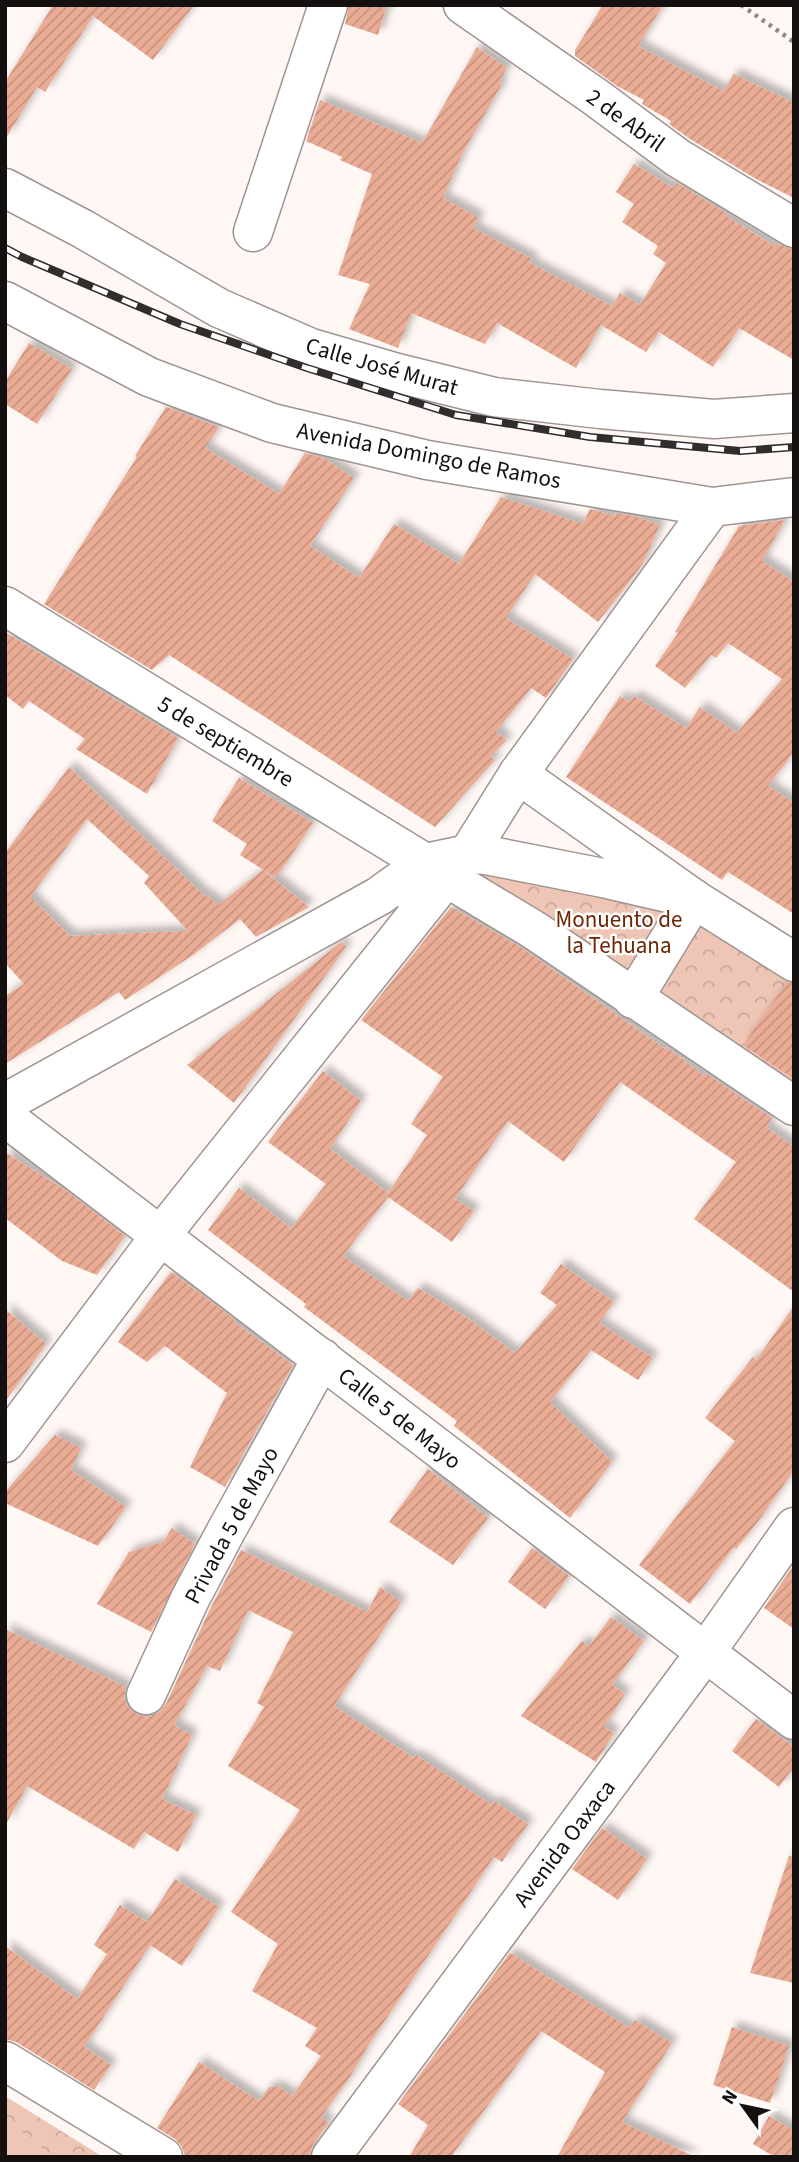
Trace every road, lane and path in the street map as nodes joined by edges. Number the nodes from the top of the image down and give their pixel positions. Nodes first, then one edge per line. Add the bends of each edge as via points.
1 (328, 5) edge
2 (463, 5) edge
3 (741, 5) edge
4 (794, 42) edge
5 (5, 188) edge
6 (794, 228) edge
7 (253, 232) dead end
8 (5, 301) edge
9 (794, 413) edge
10 (794, 497) edge
11 (712, 507) junction
12 (5, 606) edge
13 (519, 774) junction
14 (446, 865) junction
15 (694, 899) junction
16 (791, 955) edge
17 (633, 999) junction
18 (5, 1103) edge
19 (794, 1106) edge
20 (5, 1117) edge
21 (161, 1235) junction
22 (322, 1358) junction
23 (5, 1443) edge
24 (794, 1527) edge
25 (705, 1654) junction
26 (146, 1695) dead end
27 (794, 1720) edge
28 (5, 2061) edge
29 (163, 2157) edge
30 (331, 2157) edge

1 - 7 street
2 - 6 street, 2 de Abril via 678,158
3 - 4 path
5 - 9 street, Calle José Murat via 219,308 311,348 397,373 494,397 600,409 714,419
8 - 11 street, Avenida Domingo de Ramos via 149,377 272,424 427,460
10 - 11 street, Avenida Domingo de Ramos
11 - 13 street
12 - 14 street, 5 de septiembre
13 - 14 street
13 - 15 street
14 - 15 street via 603,878
14 - 17 street, 5 de septiembre
14 - 18 street via 420,887 379,896
14 - 21 street
15 - 16 street
15 - 17 street
17 - 19 street, 5 de septiembre
20 - 21 street, Calle 5 de Mayo
21 - 22 street, Calle 5 de Mayo
21 - 23 street
22 - 25 street, Calle 5 de Mayo
22 - 26 street, Privada 5 de Mayo via 190,1599
24 - 25 street, Avenida Oaxaca
25 - 27 street, Calle 5 de Mayo
25 - 30 street, Avenida Oaxaca
28 - 29 street

